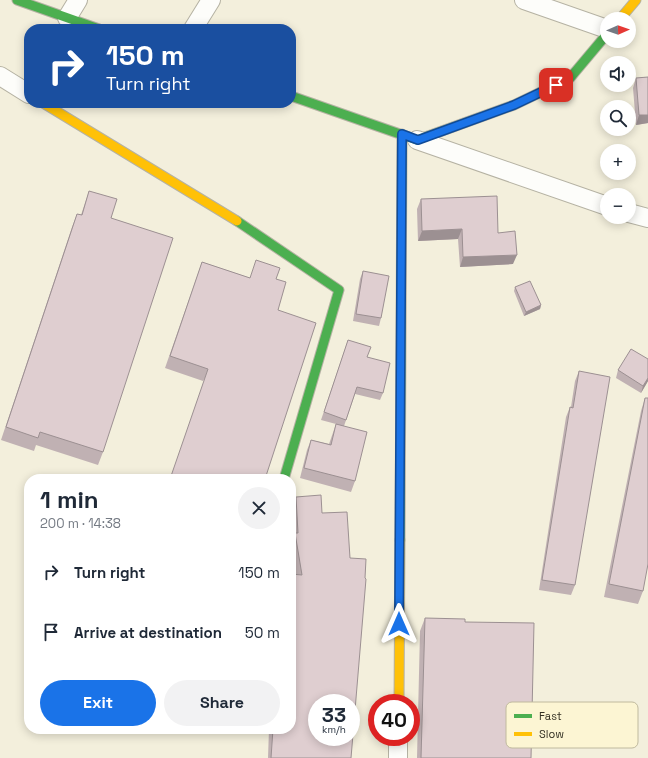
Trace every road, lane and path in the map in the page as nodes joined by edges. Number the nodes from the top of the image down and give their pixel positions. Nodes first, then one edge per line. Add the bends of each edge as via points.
1 (16, 0) edge
2 (78, 0) edge
3 (211, 0) edge
4 (524, 0) edge
5 (636, 0) edge
6 (626, 12) edge
7 (67, 18) junction
8 (84, 24) edge
9 (196, 24) edge
10 (600, 27) edge
11 (600, 42) edge
12 (0, 76) edge
13 (24, 91) edge
14 (296, 98) edge
15 (52, 108) edge
16 (410, 137) junction
17 (600, 204) edge
18 (636, 215) edge
19 (648, 218) edge
20 (285, 474) edge
21 (398, 694) edge
22 (398, 746) edge
23 (398, 758) edge

1 - 7 street
2 - 7 street
3 - 9 street
4 - 10 street
5 - 6 street
7 - 8 street
11 - 16 street via 570,78 514,105
12 - 13 street
14 - 16 street
15 - 20 street via 229,216 339,290
16 - 17 street
16 - 21 street
18 - 19 street
22 - 23 street

